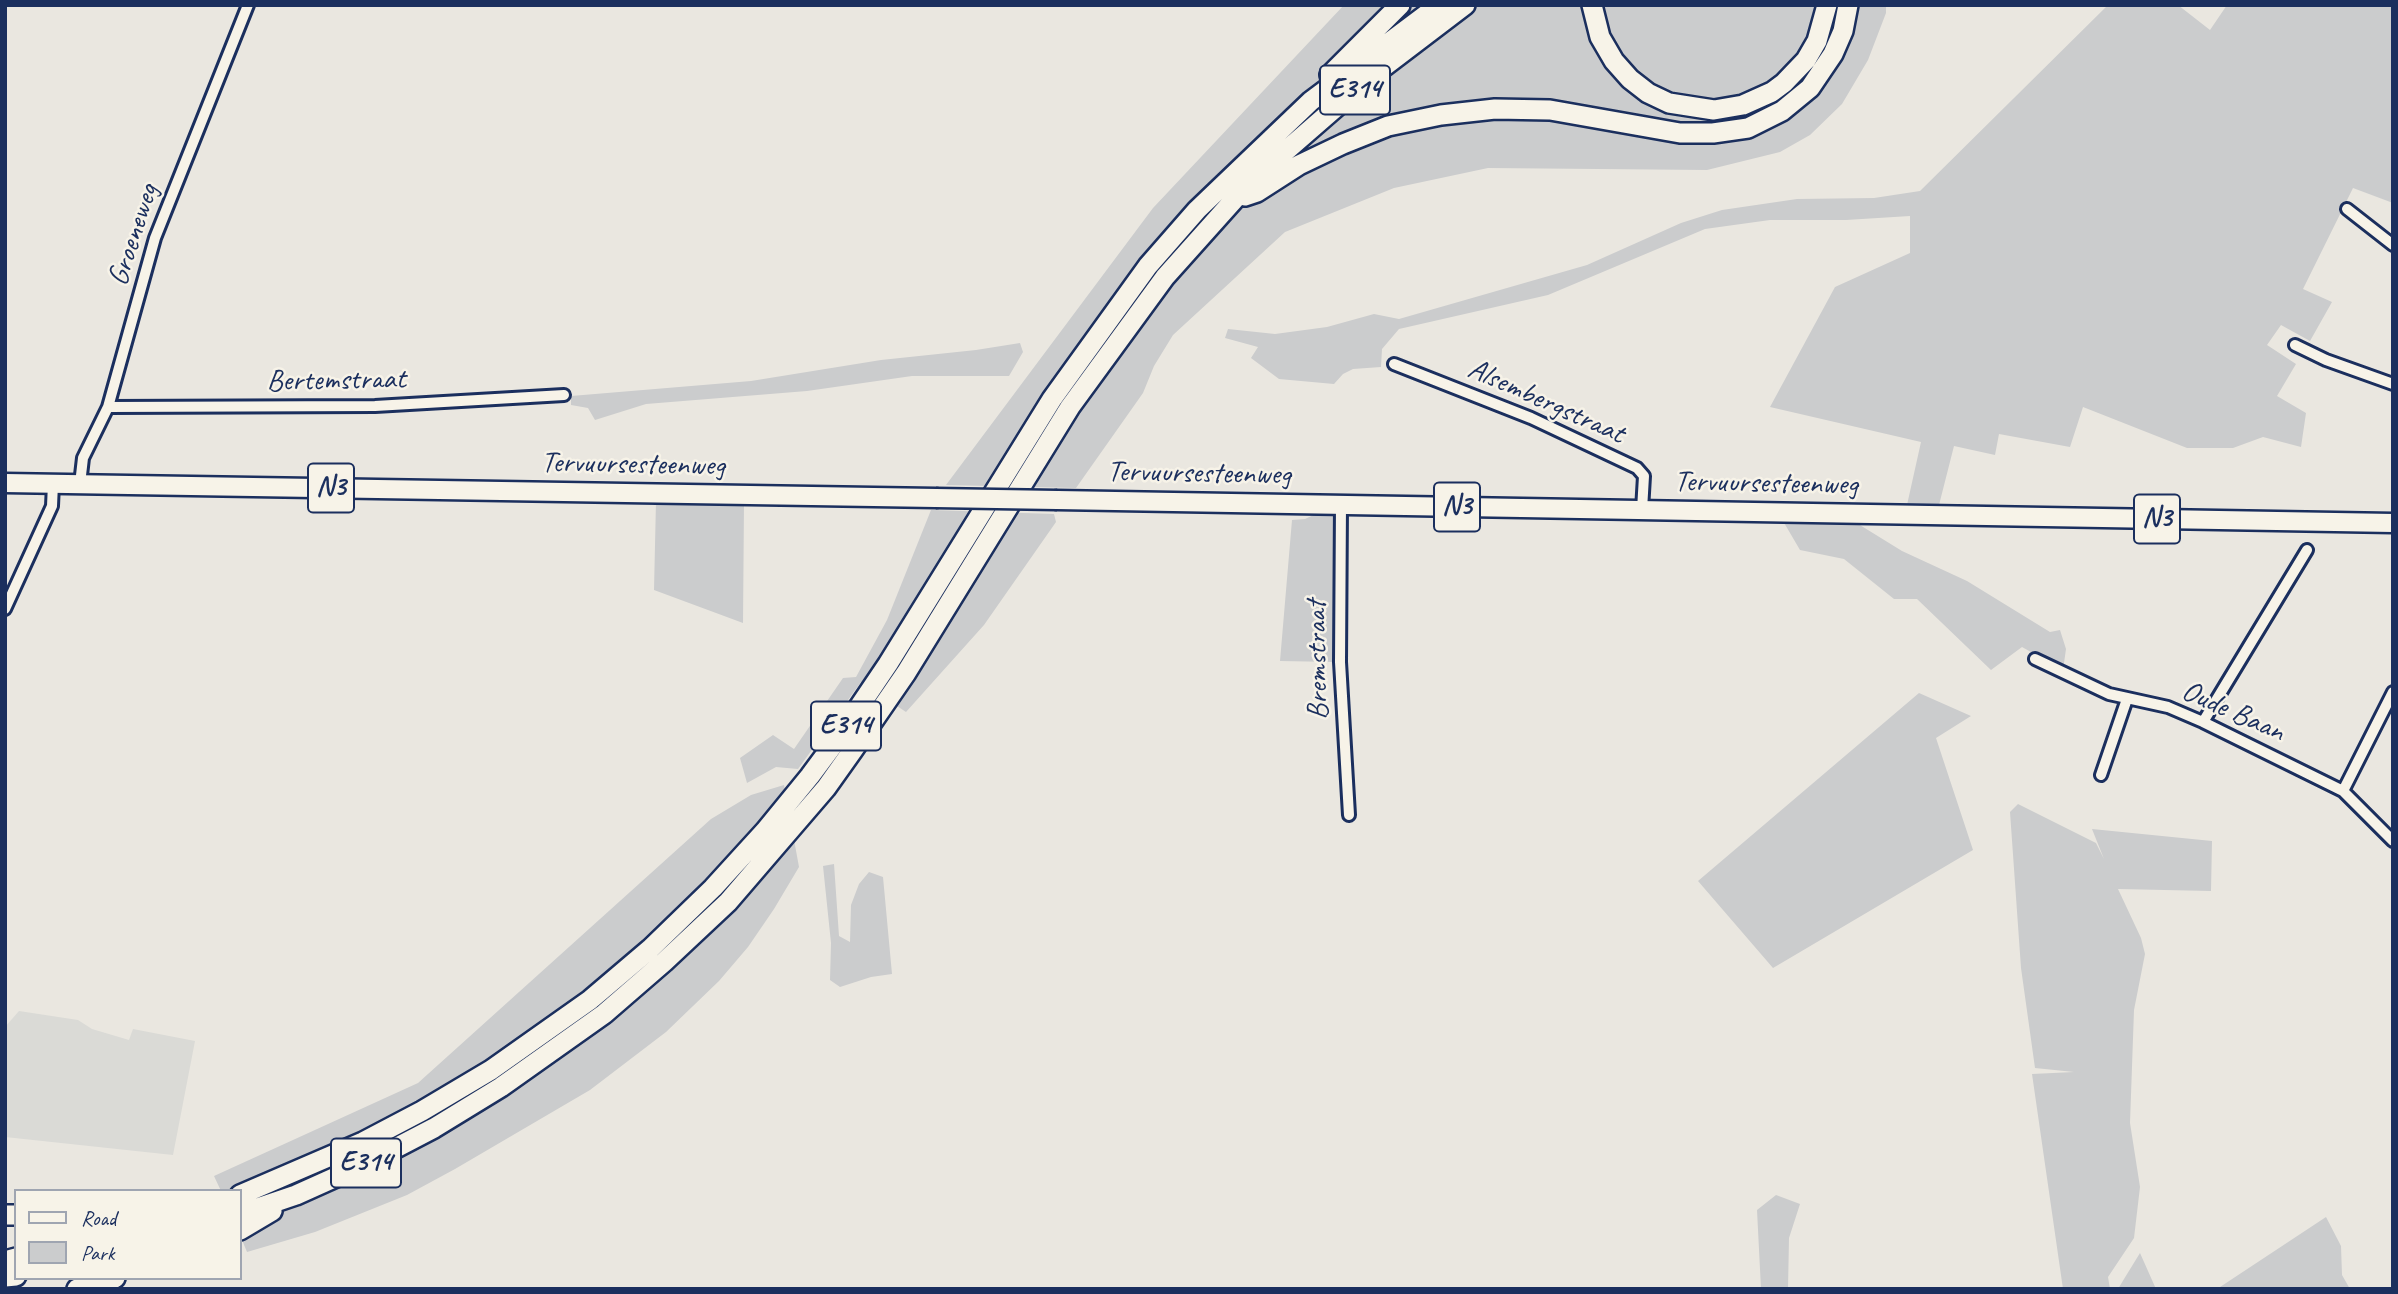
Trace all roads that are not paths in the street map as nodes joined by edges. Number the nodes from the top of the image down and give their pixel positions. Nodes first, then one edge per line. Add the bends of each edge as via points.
1 (248, 5) edge
2 (1400, 5) edge
3 (1439, 5) edge
4 (1465, 5) edge
5 (1592, 5) edge
6 (1827, 5) edge
7 (1848, 5) edge
8 (1311, 101) junction
9 (1234, 201) junction
10 (2347, 209) dead end
11 (2393, 246) edge
12 (2295, 345) dead end
13 (1394, 364) dead end
14 (2393, 384) edge
15 (564, 395) dead end
16 (108, 407) junction
17 (5, 483) edge
18 (53, 484) junction
19 (80, 484) junction
20 (1341, 504) junction
21 (1642, 510) junction
22 (2393, 523) edge
23 (2307, 550) dead end
24 (5, 609) edge
25 (2035, 659) dead end
26 (2393, 692) edge
27 (2127, 699) junction
28 (2203, 722) junction
29 (2101, 775) dead end
30 (2343, 791) junction
31 (1349, 815) dead end
32 (2393, 841) edge
33 (243, 1193) edge
34 (296, 1195) junction
35 (242, 1213) edge
36 (242, 1229) edge
37 (108, 1280) edge
38 (77, 1289) edge

1 - 16 street, Groeneweg via 155,239
2 - 8 highway via 1318,86
3 - 8 highway, E314
4 - 9 highway, E314 via 1373,75
5 - 6 highway via 1600,37 1629,79 1669,103 1714,110 1743,105 1784,83 1806,60
7 - 9 highway via 1833,54 1810,88 1782,111 1748,128 1679,133 1550,110 1495,109 1441,115 1388,126 1343,144
8 - 33 highway, E314 via 1197,210 1141,276 1052,399 836,741 713,888 590,1000 491,1070 363,1142
9 - 34 highway, E314 via 1165,277 1069,407 906,673 826,788 727,902 614,1006 544,1058 434,1128
10 - 11 street
12 - 14 street
13 - 21 street, Alsembergstraat via 1531,418 1637,468 1644,476
15 - 16 street, Bertemstraat via 397,405
16 - 19 street, Groeneweg via 83,458
17 - 18 main road, Tervuursesteenweg / N3
18 - 19 main road, Tervuursesteenweg / N3
18 - 24 street via 50,511
19 - 20 main road, Tervuursesteenweg / N3, bridge
20 - 21 main road, Tervuursesteenweg / N3
20 - 31 street, Bremstraat via 1340,662
21 - 22 main road, Tervuursesteenweg / N3
23 - 28 street
25 - 27 street, Oude Baan
26 - 30 street
27 - 28 street, Oude Baan via 2168,707
27 - 29 street
28 - 30 street, Oude Baan
30 - 32 street, Oude Baan
34 - 35 highway, E314
34 - 36 highway
37 - 38 highway

